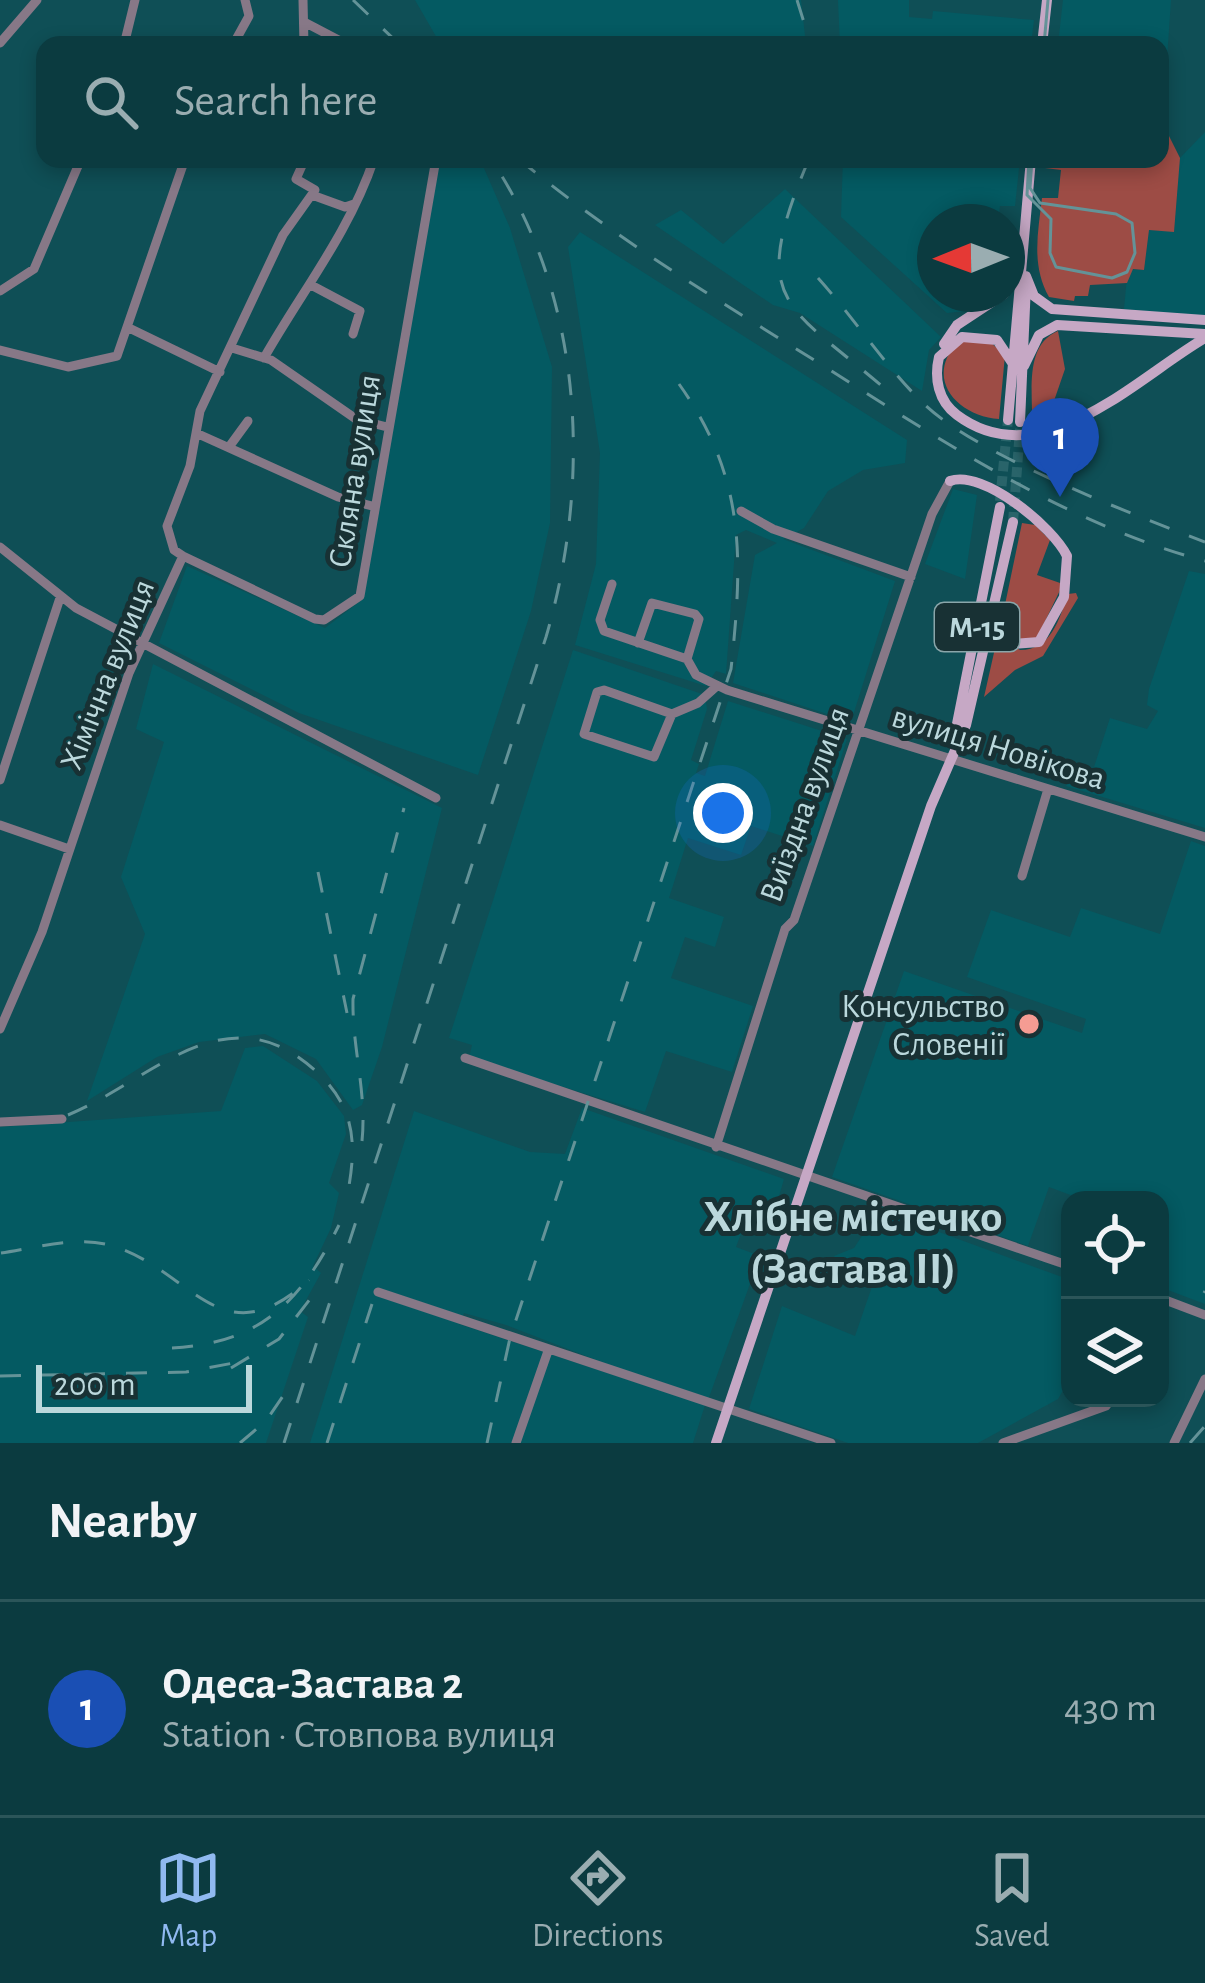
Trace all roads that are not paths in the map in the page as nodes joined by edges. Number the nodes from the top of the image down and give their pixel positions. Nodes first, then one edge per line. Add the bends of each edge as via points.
1 (37, 0) edge
2 (135, 0) edge
3 (245, 0) edge
4 (303, 0) edge
5 (1047, 0) edge
6 (306, 23) junction
7 (126, 36) edge
8 (238, 36) edge
9 (305, 36) edge
10 (331, 36) edge
11 (1043, 36) edge
12 (0, 43) edge
13 (77, 168) edge
14 (182, 168) edge
15 (301, 168) edge
16 (370, 168) edge
17 (434, 168) edge
18 (1030, 168) edge
19 (312, 195) junction
20 (355, 204) junction
21 (1025, 220) edge
22 (1025, 281) edge
23 (311, 286) junction
24 (0, 291) edge
25 (976, 312) edge
26 (1020, 312) edge
27 (1205, 320) edge
28 (128, 327) junction
29 (352, 334) dead end
30 (1205, 336) edge
31 (232, 348) junction
32 (0, 350) edge
33 (939, 357) junction
34 (264, 358) junction
35 (1018, 365) junction
36 (220, 372) junction
37 (248, 421) dead end
38 (1014, 421) tunnel mouth
39 (387, 427) junction
40 (196, 433) junction
41 (230, 447) junction
42 (950, 481) joint
43 (372, 506) junction
44 (1000, 507) tunnel mouth
45 (741, 511) dead end
46 (1013, 522) tunnel mouth
47 (0, 547) edge
48 (183, 556) junction
49 (910, 577) junction
50 (612, 584) dead end
51 (60, 598) junction
52 (994, 615) junction
53 (143, 643) junction
54 (638, 643) junction
55 (687, 659) junction
56 (714, 689) junction
57 (672, 714) junction
58 (858, 732) junction
59 (950, 752) junction
60 (0, 780) edge
61 (1048, 789) junction
62 (436, 798) dead end
63 (0, 825) edge
64 (1205, 837) edge
65 (69, 849) junction
66 (1022, 876) dead end
67 (0, 1030) edge
68 (464, 1058) dead end
69 (62, 1119) dead end
70 (0, 1122) edge
71 (716, 1147) junction
72 (806, 1174) junction
73 (1061, 1263) edge
74 (378, 1292) dead end
75 (1169, 1302) edge
76 (1205, 1315) edge
77 (548, 1351) junction
78 (1205, 1379) edge
79 (1103, 1407) edge
80 (728, 1410) junction
81 (516, 1443) edge
82 (716, 1443) edge
83 (830, 1443) edge
84 (1003, 1443) edge
85 (1174, 1443) edge

1 - 12 street
2 - 7 street
3 - 8 street via 249,16
4 - 6 street
5 - 11 main road
6 - 9 street
6 - 10 street
13 - 24 street via 34,269
14 - 28 street
15 - 19 street via 296,179
16 - 20 street
17 - 39 street, Скляна вулиця
18 - 21 main road
19 - 20 street
19 - 31 street, Хімічна вулиця via 283,235
20 - 23 street
22 - 27 main road via 1047,308
23 - 29 street via 360,311
23 - 34 street
25 - 33 main road via 957,325
26 - 35 main road
28 - 32 street via 117,356 102,362 68,367
28 - 36 street
30 - 33 main road via 1070,424 1030,434 987,428 951,410 937,382
30 - 35 main road via 1057,325
31 - 34 street
31 - 36 street, Хімічна вулиця
33 - 35 main road via 957,339 984,337 1002,343
34 - 39 street via 356,419
35 - 38 main road
36 - 40 street, Хімічна вулиця
37 - 41 street
39 - 43 street, Скляна вулиця
40 - 41 street
40 - 48 street, Хімічна вулиця via 167,526
41 - 43 street
42 - 49 street, Виїздна вулиця
42 - 52 main road via 970,479 1016,504 1067,556 1064,596 1039,642 1014,644
43 - 48 street, Скляна вулиця via 360,596 324,620
44 - 59 main road, М-15
45 - 49 street
46 - 52 main road, М-15
47 - 51 street
48 - 53 street, Хімічна вулиця
49 - 58 street, Виїздна вулиця
50 - 54 street via 601,626
51 - 53 street
51 - 60 street
52 - 59 main road, М-15 via 965,725
53 - 62 street
53 - 65 street, Хімічна вулиця
54 - 55 street
54 - 55 street via 652,603 695,614
55 - 56 street
56 - 57 street
56 - 58 street, вулиця Новікова
57 - 57 street via 650,758 584,734 604,690
58 - 59 street, вулиця Новікова
58 - 71 street, Виїздна вулиця
59 - 61 street, вулиця Новікова
59 - 72 main road, М-15
61 - 64 street, вулиця Новікова
61 - 66 street
63 - 65 street
65 - 67 street, Хімічна вулиця
68 - 71 street
69 - 70 street
71 - 72 street
72 - 73 street
72 - 80 main road, М-15
74 - 77 street
75 - 76 street
77 - 80 street
77 - 81 street
78 - 85 street
79 - 84 street
80 - 82 main road, М-15
80 - 83 street

